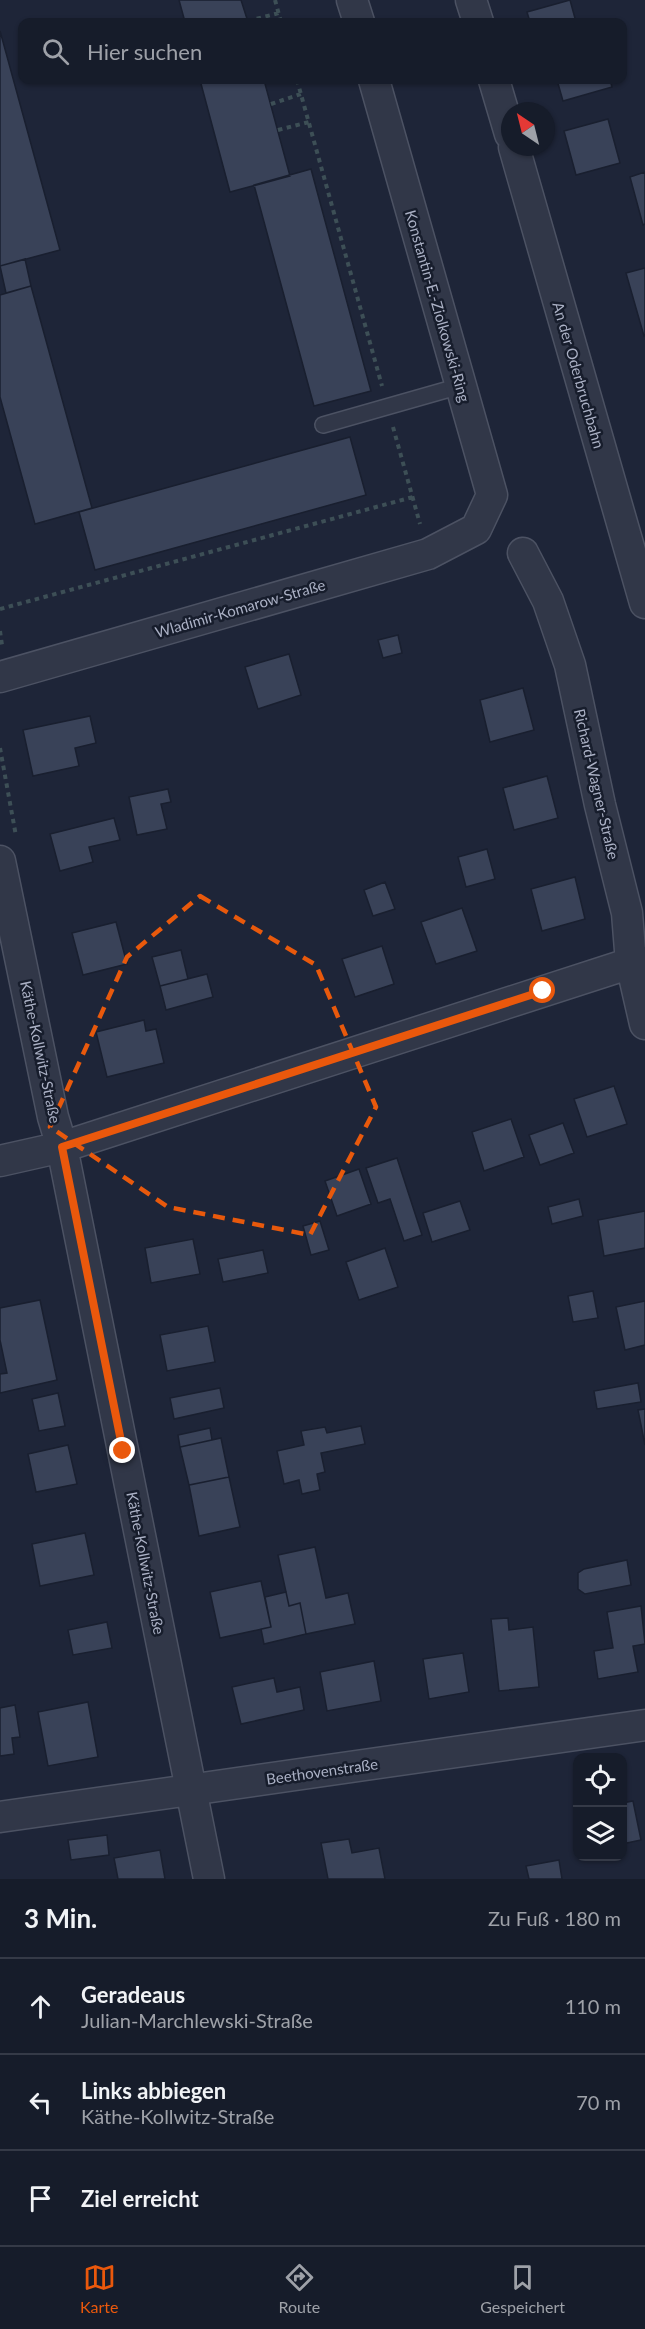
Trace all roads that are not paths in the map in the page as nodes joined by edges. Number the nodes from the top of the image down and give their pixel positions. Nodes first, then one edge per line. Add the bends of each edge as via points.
1 (352, 0) edge
2 (471, 0) edge
3 (357, 18) edge
4 (477, 18) edge
5 (376, 84) edge
6 (495, 84) edge
7 (501, 104) edge
8 (517, 156) edge
9 (460, 386) junction
10 (323, 425) dead end
11 (476, 529) joint
12 (523, 553) dead end
13 (645, 603) edge
14 (0, 677) edge
15 (0, 861) edge
16 (638, 963) edge
17 (645, 1023) edge
18 (62, 1147) junction
19 (0, 1161) edge
20 (645, 1725) edge
21 (191, 1790) junction
22 (0, 1817) edge
23 (209, 1879) edge

1 - 3 street
2 - 4 street
5 - 9 street, Konstantin-E.-Ziolkowski-Ring
6 - 7 street
8 - 13 street, An der Oderbruchbahn
9 - 10 lane
9 - 11 street, Konstantin-E.-Ziolkowski-Ring via 492,495
11 - 14 street, Wladimir-Komarow-Straße via 428,554
12 - 16 street, Richard-Wagner-Straße via 548,601 570,665
15 - 18 street, Käthe-Kollwitz-Straße
16 - 17 street, Richard-Wagner-Straße
16 - 18 street
18 - 19 street
18 - 21 street, Käthe-Kollwitz-Straße
20 - 21 street, Beethovenstraße
21 - 22 street, Beethovenstraße
21 - 23 street, Käthe-Kollwitz-Straße

